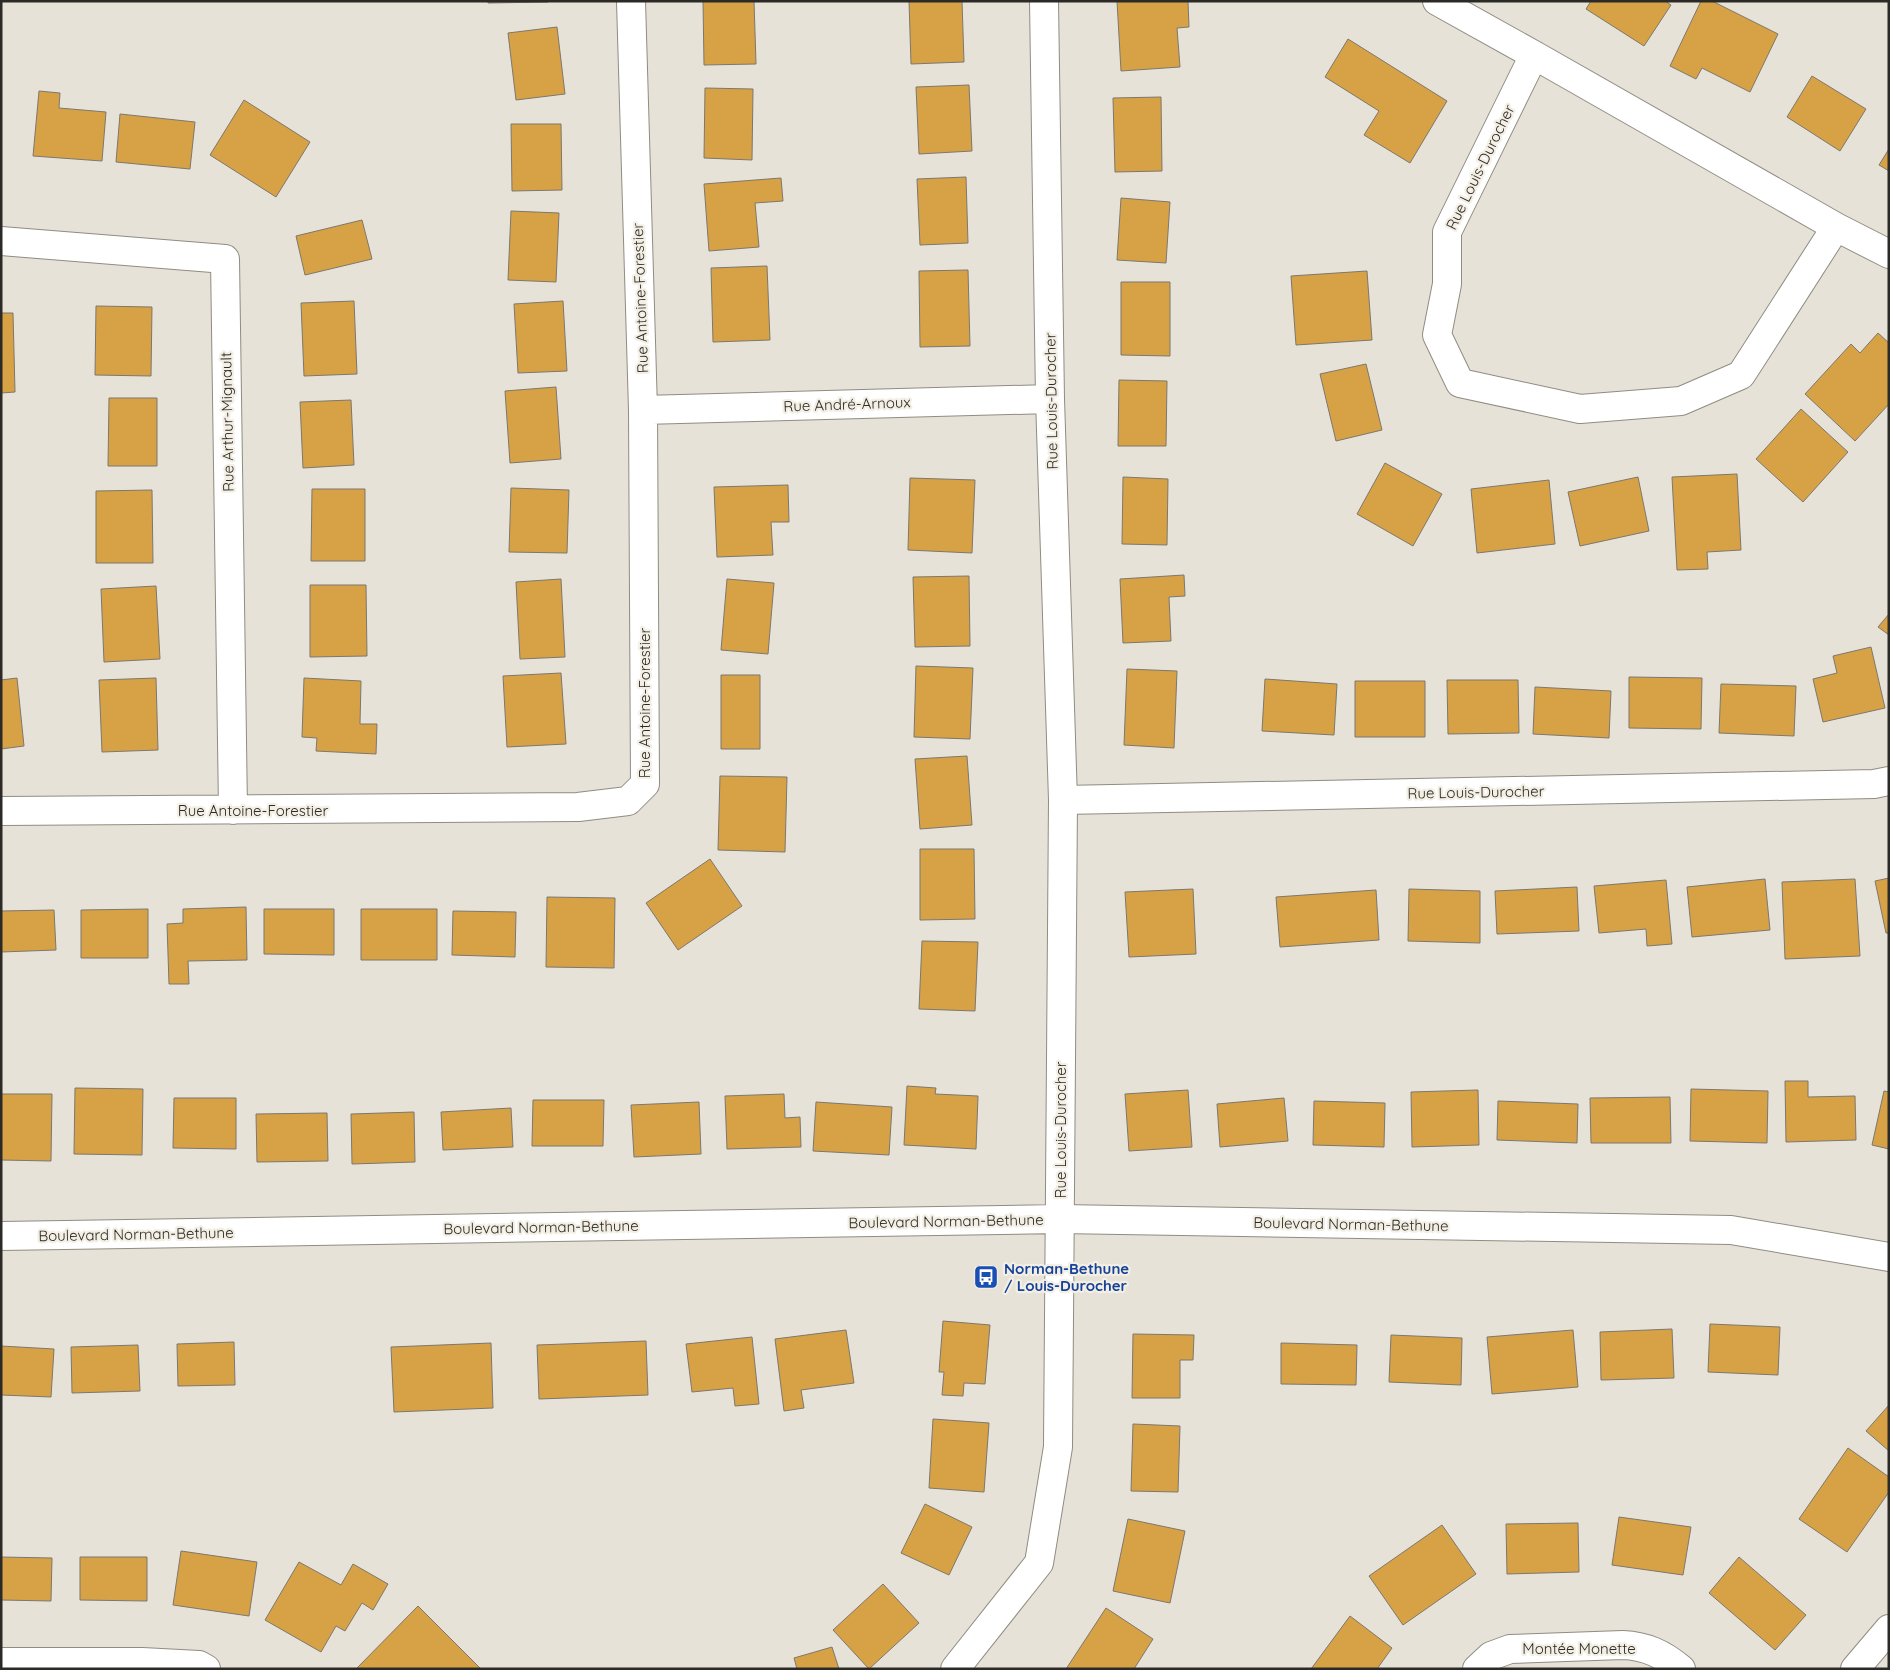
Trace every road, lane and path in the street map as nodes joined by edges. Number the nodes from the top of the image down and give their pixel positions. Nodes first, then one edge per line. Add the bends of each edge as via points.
1 (631, 1) edge
2 (1044, 1) edge
3 (1436, 1) edge
4 (1534, 55) junction
5 (1836, 227) junction
6 (1, 241) edge
7 (1889, 254) edge
8 (1050, 399) junction
9 (643, 410) junction
10 (1889, 781) edge
11 (1063, 800) junction
12 (233, 810) junction
13 (1, 812) edge
14 (1060, 1219) junction
15 (1, 1236) edge
16 (1889, 1257) edge
17 (1889, 1629) edge
18 (1, 1662) edge
19 (206, 1669) edge
20 (955, 1669) edge
21 (1477, 1669) edge
22 (1681, 1669) edge
23 (1855, 1669) edge

1 - 9 street, Rue Antoine-Forestier
2 - 8 street, Rue Louis-Durocher
3 - 4 street
4 - 5 street
4 - 5 street, Rue Louis-Durocher via 1447,232 1447,284 1437,335 1460,383 1580,409 1681,401 1741,375
5 - 7 street
6 - 12 street, Rue Arthur-Mignault via 225,258
8 - 9 street, Rue André-Arnoux
8 - 11 street, Rue Louis-Durocher
9 - 12 street, Rue Antoine-Forestier via 645,784 628,801 578,807
10 - 11 street, Rue Louis-Durocher via 1874,784
11 - 14 street, Rue Louis-Durocher
12 - 13 street, Rue Antoine-Forestier
14 - 15 street, Boulevard Norman-Bethune
14 - 16 street, Boulevard Norman-Bethune via 1730,1230
14 - 20 street, Rue Louis-Durocher via 1058,1447 1039,1563
17 - 23 street
18 - 19 street via 142,1662 199,1665
21 - 22 street, Montée Monette via 1491,1656 1510,1649 1623,1645 1658,1652

